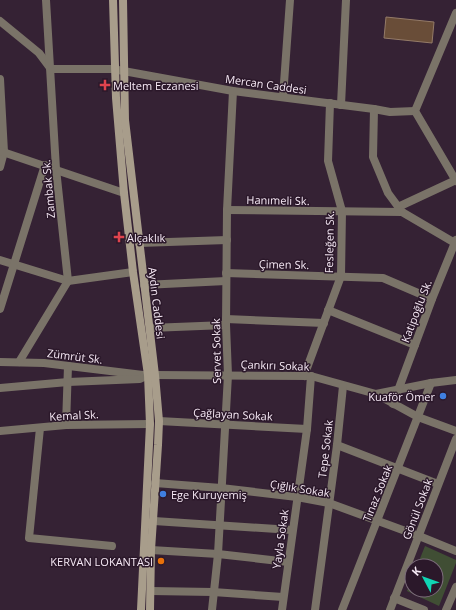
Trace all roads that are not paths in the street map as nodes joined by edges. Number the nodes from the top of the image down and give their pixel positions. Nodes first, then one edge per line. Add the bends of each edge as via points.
1 (46, 0) edge
2 (113, 0) edge
3 (123, 0) edge
4 (290, 0) edge
5 (346, 0) edge
6 (456, 13) edge
7 (0, 21) edge
8 (51, 69) junction
9 (119, 70) junction
10 (0, 79) edge
11 (233, 91) junction
12 (283, 97) junction
13 (330, 103) junction
14 (341, 105) junction
15 (374, 109) junction
16 (415, 111) junction
17 (2, 151) edge
18 (45, 165) junction
19 (0, 167) edge
20 (56, 169) junction
21 (456, 181) edge
22 (124, 193) junction
23 (227, 210) junction
24 (400, 210) junction
25 (342, 211) junction
26 (227, 240) junction
27 (455, 241) edge
28 (139, 243) junction
29 (0, 260) edge
30 (14, 264) junction
31 (133, 272) junction
32 (341, 276) junction
33 (226, 277) junction
34 (68, 281) junction
35 (144, 285) junction
36 (432, 299) junction
37 (0, 309) edge
38 (328, 310) junction
39 (226, 322) junction
40 (324, 322) junction
41 (150, 328) junction
42 (415, 345) junction
43 (0, 362) edge
44 (19, 362) junction
45 (68, 366) junction
46 (152, 375) junction
47 (228, 375) junction
48 (307, 376) junction
49 (456, 380) edge
50 (68, 382) junction
51 (431, 383) junction
52 (343, 386) junction
53 (0, 388) edge
54 (399, 390) junction
55 (376, 394) junction
56 (393, 404) junction
57 (418, 417) junction
58 (159, 421) junction
59 (150, 424) junction
60 (66, 425) junction
61 (226, 425) junction
62 (40, 428) junction
63 (307, 429) junction
64 (0, 431) edge
65 (456, 431) edge
66 (456, 439) edge
67 (337, 445) junction
68 (398, 469) junction
69 (155, 483) junction
70 (438, 484) junction
71 (221, 488) junction
72 (297, 497) junction
73 (329, 503) junction
74 (154, 521) junction
75 (377, 521) junction
76 (219, 525) junction
77 (292, 530) junction
78 (419, 536) junction
79 (112, 546) dead end
80 (151, 550) junction
81 (456, 552) edge
82 (218, 554) junction
83 (288, 562) junction
84 (456, 587) edge
85 (151, 591) junction
86 (213, 592) junction
87 (283, 597) junction
88 (394, 598) junction
89 (141, 610) edge
90 (150, 610) edge
91 (212, 610) edge
92 (282, 610) edge
93 (315, 610) edge
94 (342, 610) edge
95 (390, 610) edge
96 (424, 610) edge
97 (446, 610) edge

1 - 8 street, Zambak Sk.
2 - 9 main road, Aydın Caddesi
3 - 9 main road, Aydın Caddesi
4 - 12 street
5 - 14 street
6 - 16 street
7 - 8 street via 39,53
8 - 9 street, Mercan Caddesi
8 - 20 street, Zambak Sk.
9 - 11 street, Mercan Caddesi
9 - 22 main road, Aydın Caddesi via 116,98
9 - 28 main road, Aydın Caddesi
10 - 17 street
11 - 12 street, Mercan Caddesi
11 - 23 street, Servet Sokak
12 - 13 street, Mercan Caddesi
13 - 14 street, Mercan Caddesi
13 - 25 street, Fesleğen Sk. via 328,161
14 - 15 street, Mercan Caddesi
15 - 16 street, Mercan Caddesi via 390,112
15 - 24 street via 373,157 388,193
16 - 21 street
17 - 18 street
17 - 19 street
18 - 20 street
18 - 30 street
20 - 22 street
20 - 34 street, Zambak Sk.
21 - 24 street
22 - 31 main road, Aydın Caddesi
23 - 25 street, Hanımeli Sk.
23 - 26 street, Servet Sokak
24 - 25 street, Hanımeli Sk.
24 - 27 street
25 - 32 street, Fesleğen Sk.
26 - 28 street
26 - 33 street, Servet Sokak
27 - 36 street, Katipoğlu Sk.
28 - 35 main road, Aydın Caddesi
29 - 30 street
30 - 34 street
30 - 37 street
31 - 34 street
31 - 46 main road, Aydın Caddesi
32 - 33 street, Çimen Sk.
32 - 36 street, Çimen Sk. via 383,278
32 - 38 street, Fesleğen Sk.
33 - 35 street, Çimen Sk.
33 - 39 street, Servet Sokak
34 - 44 street
35 - 41 main road, Aydın Caddesi
36 - 42 street, Katipoğlu Sk.
38 - 40 street, Fesleğen Sk.
38 - 42 street
39 - 40 street
39 - 41 street
39 - 47 street, Servet Sokak
40 - 48 street, Fesleğen Sk.
41 - 46 main road, Aydın Caddesi
42 - 54 street, Katipoğlu Sk.
43 - 44 street, Zümrüt Sk.
44 - 45 street, Zümrüt Sk. via 44,362
45 - 46 street, Zümrüt Sk.
45 - 50 street
46 - 47 street, Çankırı Sokak
46 - 50 street via 140,379
46 - 58 main road, Aydın Caddesi
46 - 59 main road, Aydın Caddesi
47 - 48 street, Çankırı Sokak
47 - 61 street, Servet Sokak
48 - 52 street, Çankırı Sokak
48 - 63 street, Yayla Sokak
49 - 51 street
50 - 53 street
50 - 60 street
51 - 54 street
51 - 57 street, Tınaz Sokak
52 - 55 street, Çankırı Sokak
52 - 67 street, Tepe Sokak
54 - 55 street
54 - 56 street, Katipoğlu Sk.
55 - 56 street, Çankırı Sokak
56 - 57 street, Çankırı Sokak
57 - 65 street, Çankırı Sokak
57 - 68 street, Tınaz Sokak
58 - 61 street, Çağlayan Sokak
58 - 69 main road, Aydın Caddesi
59 - 60 street, Kemal Sk.
59 - 89 main road, Aydın Caddesi
60 - 62 street, Kemal Sk.
61 - 63 street, Çağlayan Sokak
61 - 71 street, Servet Sokak
62 - 64 street, Kemal Sk.
62 - 79 street via 28,538
63 - 72 street, Yayla Sokak
66 - 70 street, Gönül Sokak
67 - 68 street
67 - 73 street, Tepe Sokak
68 - 70 street
68 - 75 street, Tınaz Sokak
69 - 71 street, Çığlık Sokak
69 - 74 main road, Aydın Caddesi
70 - 78 street, Gönül Sokak
71 - 72 street, Çığlık Sokak
71 - 76 street, Servet Sokak
72 - 73 street, Çığlık Sokak
72 - 77 street, Yayla Sokak
73 - 75 street, Çığlık Sokak
73 - 93 street, Tepe Sokak
74 - 76 street
74 - 80 main road, Aydın Caddesi
75 - 78 street, Çığlık Sokak
75 - 94 street, Tınaz Sokak
76 - 77 street
76 - 82 street, Servet Sokak
77 - 83 street, Yayla Sokak
78 - 81 street, Çığlık Sokak
78 - 88 street, Gönül Sokak
80 - 82 street
80 - 85 main road, Aydın Caddesi
82 - 83 street
82 - 86 street, Servet Sokak
83 - 87 street, Yayla Sokak
84 - 97 street
85 - 86 street
85 - 90 main road, Aydın Caddesi
86 - 87 street
86 - 91 street, Servet Sokak
87 - 92 street, Yayla Sokak
88 - 95 street, Gönül Sokak
88 - 96 street

